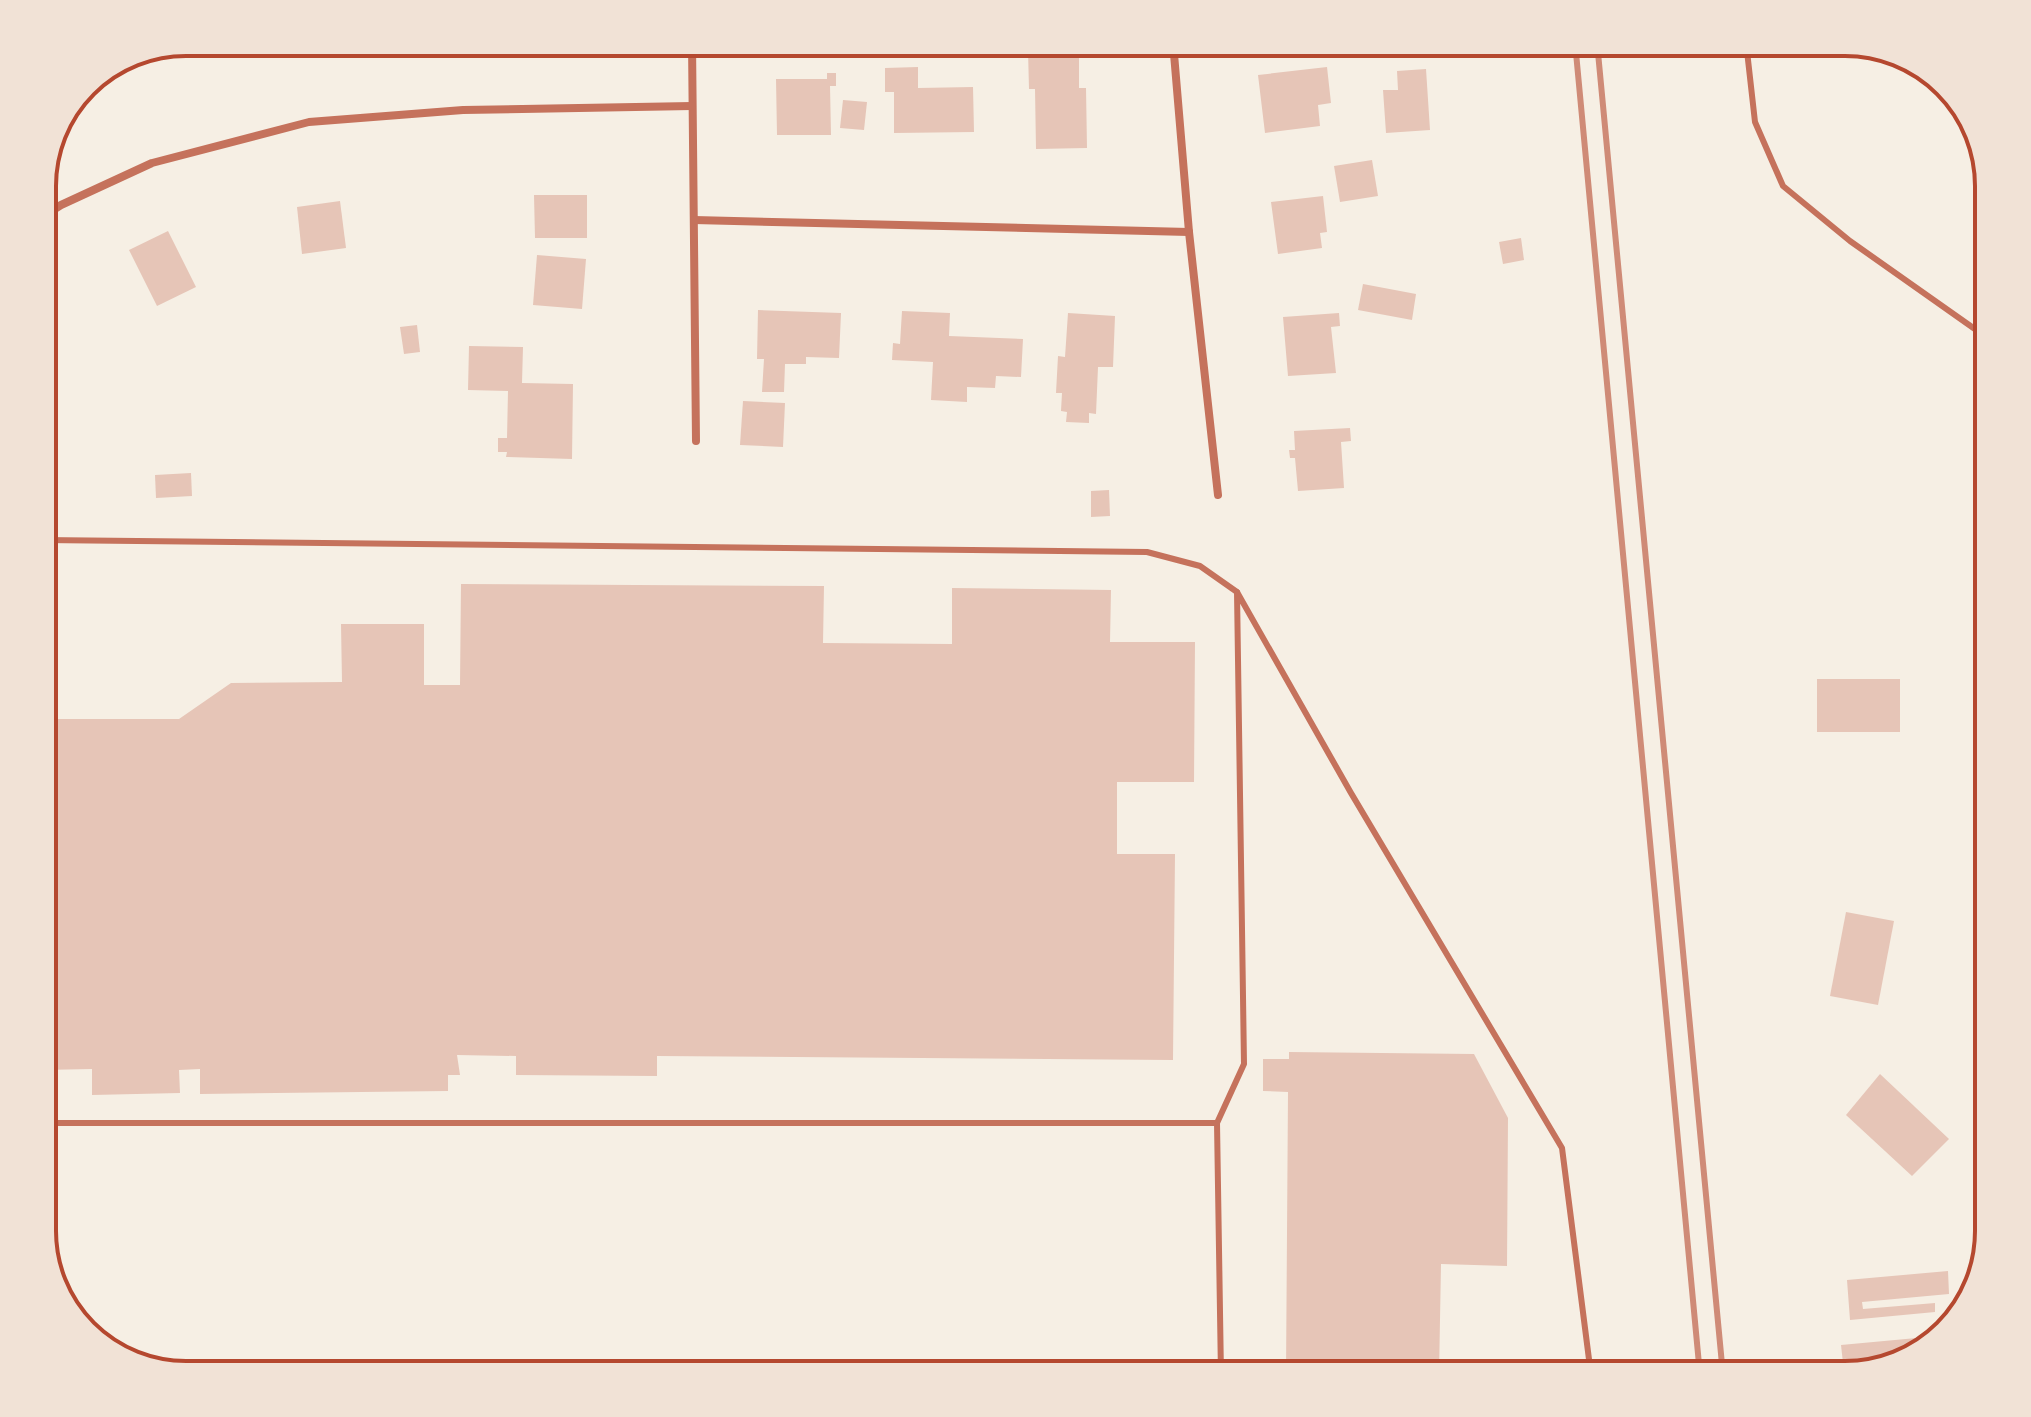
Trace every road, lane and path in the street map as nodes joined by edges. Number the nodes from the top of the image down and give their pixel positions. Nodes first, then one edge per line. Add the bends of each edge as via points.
1 (692, 56) edge
2 (1174, 56) edge
3 (1748, 56) edge
4 (692, 106) junction
5 (56, 208) edge
6 (694, 220) junction
7 (1189, 232) junction
8 (1975, 329) edge
9 (696, 441) dead end
10 (1218, 495) dead end
11 (56, 540) edge
12 (1237, 592) junction
13 (56, 1123) edge
14 (1217, 1123) junction
15 (1221, 1361) edge
16 (1589, 1361) edge

1 - 4 street
2 - 7 street
3 - 8 lane via 1755,122 1783,186 1850,241
4 - 5 street via 463,110 309,122 152,163
4 - 6 street
6 - 7 street
6 - 9 street
7 - 10 street
11 - 12 lane via 1147,552 1200,566
12 - 14 lane via 1244,1064
12 - 16 lane via 1562,1148
13 - 14 lane
14 - 15 lane

